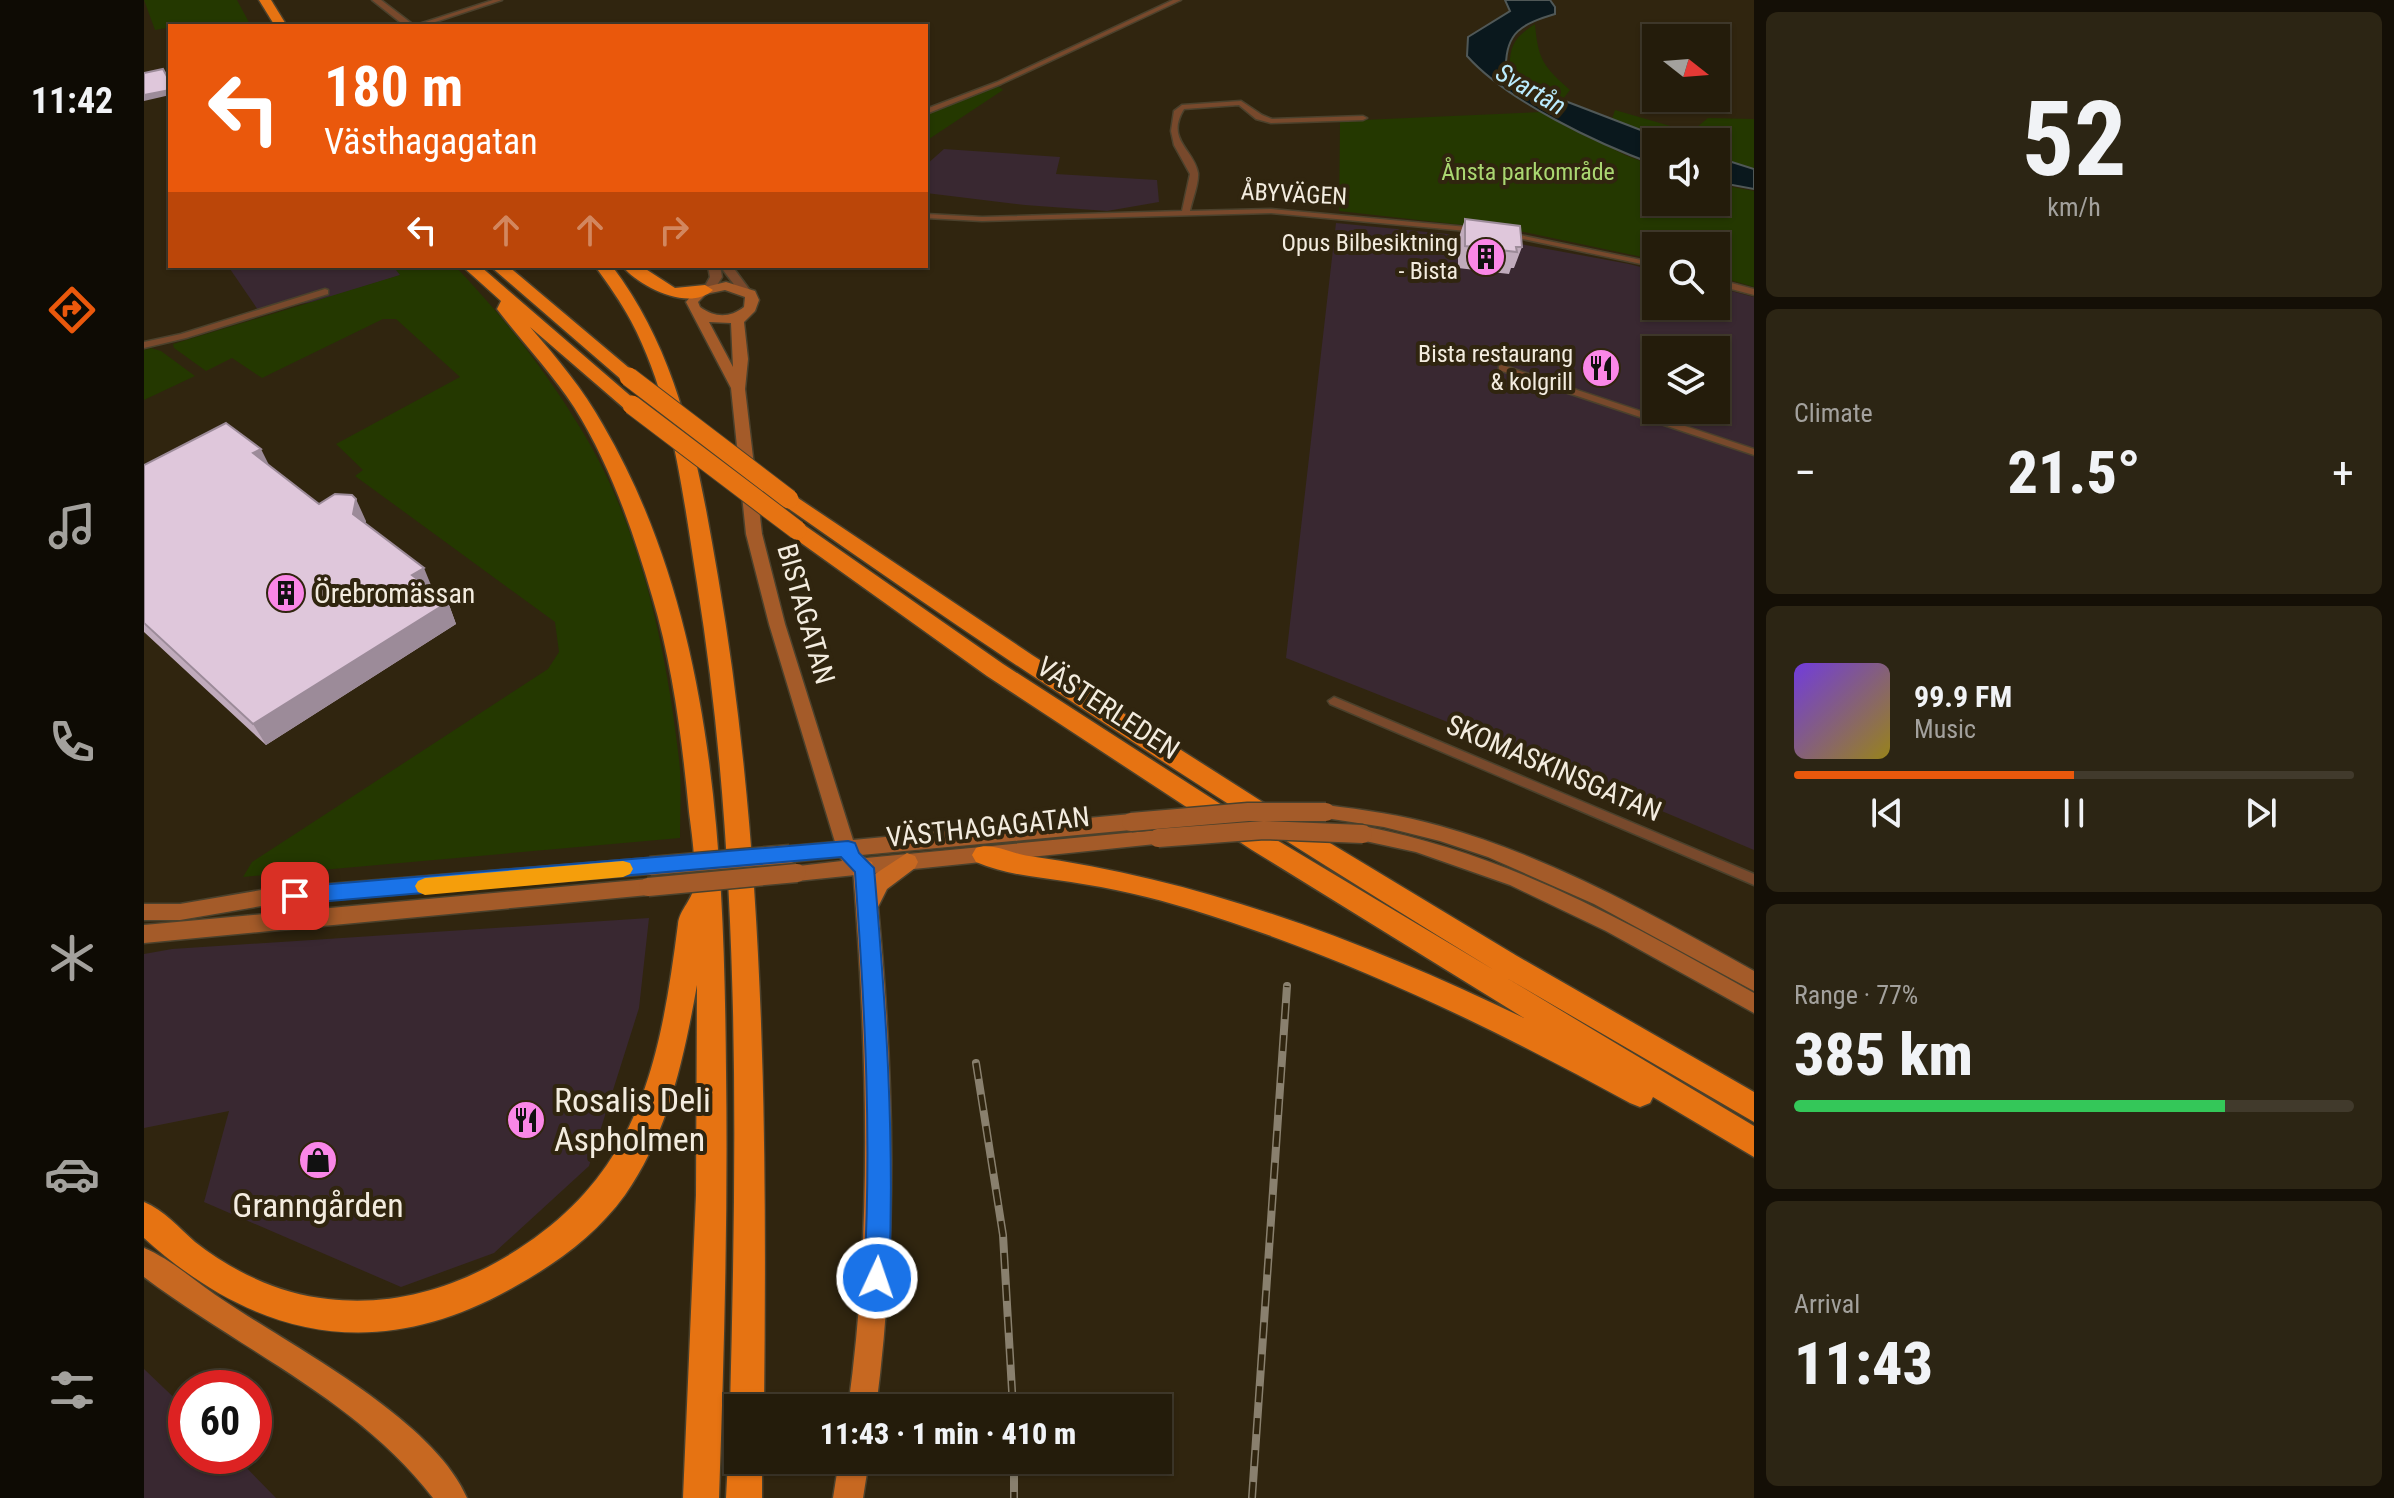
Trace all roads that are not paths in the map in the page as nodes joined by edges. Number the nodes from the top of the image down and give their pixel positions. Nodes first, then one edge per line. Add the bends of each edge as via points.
1 (265, 0) edge
2 (376, 0) edge
3 (499, 0) edge
4 (1178, 0) edge
5 (280, 24) edge
6 (410, 24) edge
7 (420, 24) edge
8 (928, 111) edge
9 (1363, 118) dead end
10 (1186, 211) junction
11 (928, 216) edge
12 (1491, 232) edge
13 (1502, 233) edge
14 (1642, 262) edge
15 (472, 268) edge
16 (500, 268) edge
17 (604, 268) edge
18 (633, 268) edge
19 (714, 268) edge
20 (727, 268) edge
21 (1730, 286) edge
22 (707, 289) junction
23 (743, 289) junction
24 (325, 292) dead end
25 (1754, 292) edge
26 (509, 302) junction
27 (698, 313) junction
28 (744, 313) junction
29 (144, 345) edge
30 (1502, 368) dead end
31 (738, 389) junction
32 (1754, 452) edge
33 (1334, 701) dead end
34 (848, 849) junction
35 (935, 849) junction
36 (985, 855) junction
37 (907, 862) joint
38 (793, 863) junction
39 (878, 869) junction
40 (649, 877) junction
41 (1754, 880) edge
42 (709, 891) junction
43 (144, 912) edge
44 (144, 934) edge
45 (1754, 982) edge
46 (1754, 1004) edge
47 (1754, 1108) edge
48 (1754, 1143) edge
49 (1754, 1158) edge
50 (144, 1217) edge
51 (144, 1261) edge
52 (747, 1394) edge
53 (864, 1394) edge
54 (745, 1474) edge
55 (852, 1474) edge
56 (452, 1498) edge
57 (701, 1498) edge
58 (744, 1498) edge
59 (848, 1498) edge

1 - 5 highway
2 - 6 street
3 - 7 street
4 - 8 street
9 - 10 street via 1271,121 1241,103 1182,107 1173,132 1194,174
10 - 11 street, ÅBYVÄGEN
10 - 12 street, ÅBYVÄGEN via 1324,214
13 - 14 street
15 - 26 highway, VÄSTERLEDEN
16 - 47 highway, VÄSTERLEDEN, bridge via 629,377 789,499 966,623 1205,777
17 - 52 highway via 638,315 666,385 691,486 723,683 736,796 748,1043
18 - 22 highway via 672,293
19 - 22 street via 716,277
20 - 23 street
21 - 25 street
22 - 23 main road
22 - 27 main road via 692,302
23 - 28 main road, BISTAGATAN via 753,300
24 - 29 street
26 - 42 highway via 506,309 582,403 648,544 688,701
26 - 48 highway, VÄSTERLEDEN, bridge via 632,405 797,530 995,670 1261,843
27 - 28 main road via 721,320
27 - 31 main road, BISTAGATAN
28 - 31 main road, BISTAGATAN via 737,322
30 - 32 street
31 - 34 main road, BISTAGATAN via 762,571
33 - 41 street, SKOMASKINSGATAN
34 - 35 main road, VÄSTHAGAGATAN
34 - 38 main road, VÄSTHAGAGATAN
34 - 39 main road, BISTAGATAN via 850,857
35 - 36 main road, VÄSTHAGAGATAN
35 - 37 main road, VÄSTHAGAGATAN
35 - 45 main road, VÄSTHAGAGATAN, bridge via 1248,812 1377,817 1432,829 1522,860
36 - 46 main road, VÄSTHAGAGATAN, bridge via 1264,830 1363,834 1420,843 1506,873 1595,915
36 - 49 highway via 1004,864 1080,872 1164,890 1345,951 1496,1016
37 - 39 main road
38 - 39 main road, VÄSTHAGAGATAN
38 - 40 main road, VÄSTHAGAGATAN, bridge
39 - 53 main road via 868,906 879,1040 881,1187 873,1338
40 - 43 main road, VÄSTHAGAGATAN via 267,897 180,912
40 - 44 main road, VÄSTHAGAGATAN
42 - 50 highway via 693,913 677,1021 636,1146 592,1214 511,1274 423,1311 341,1319 302,1313 216,1274
42 - 57 highway via 712,1179
51 - 56 main road via 374,1417 422,1460
54 - 58 highway
55 - 59 main road

